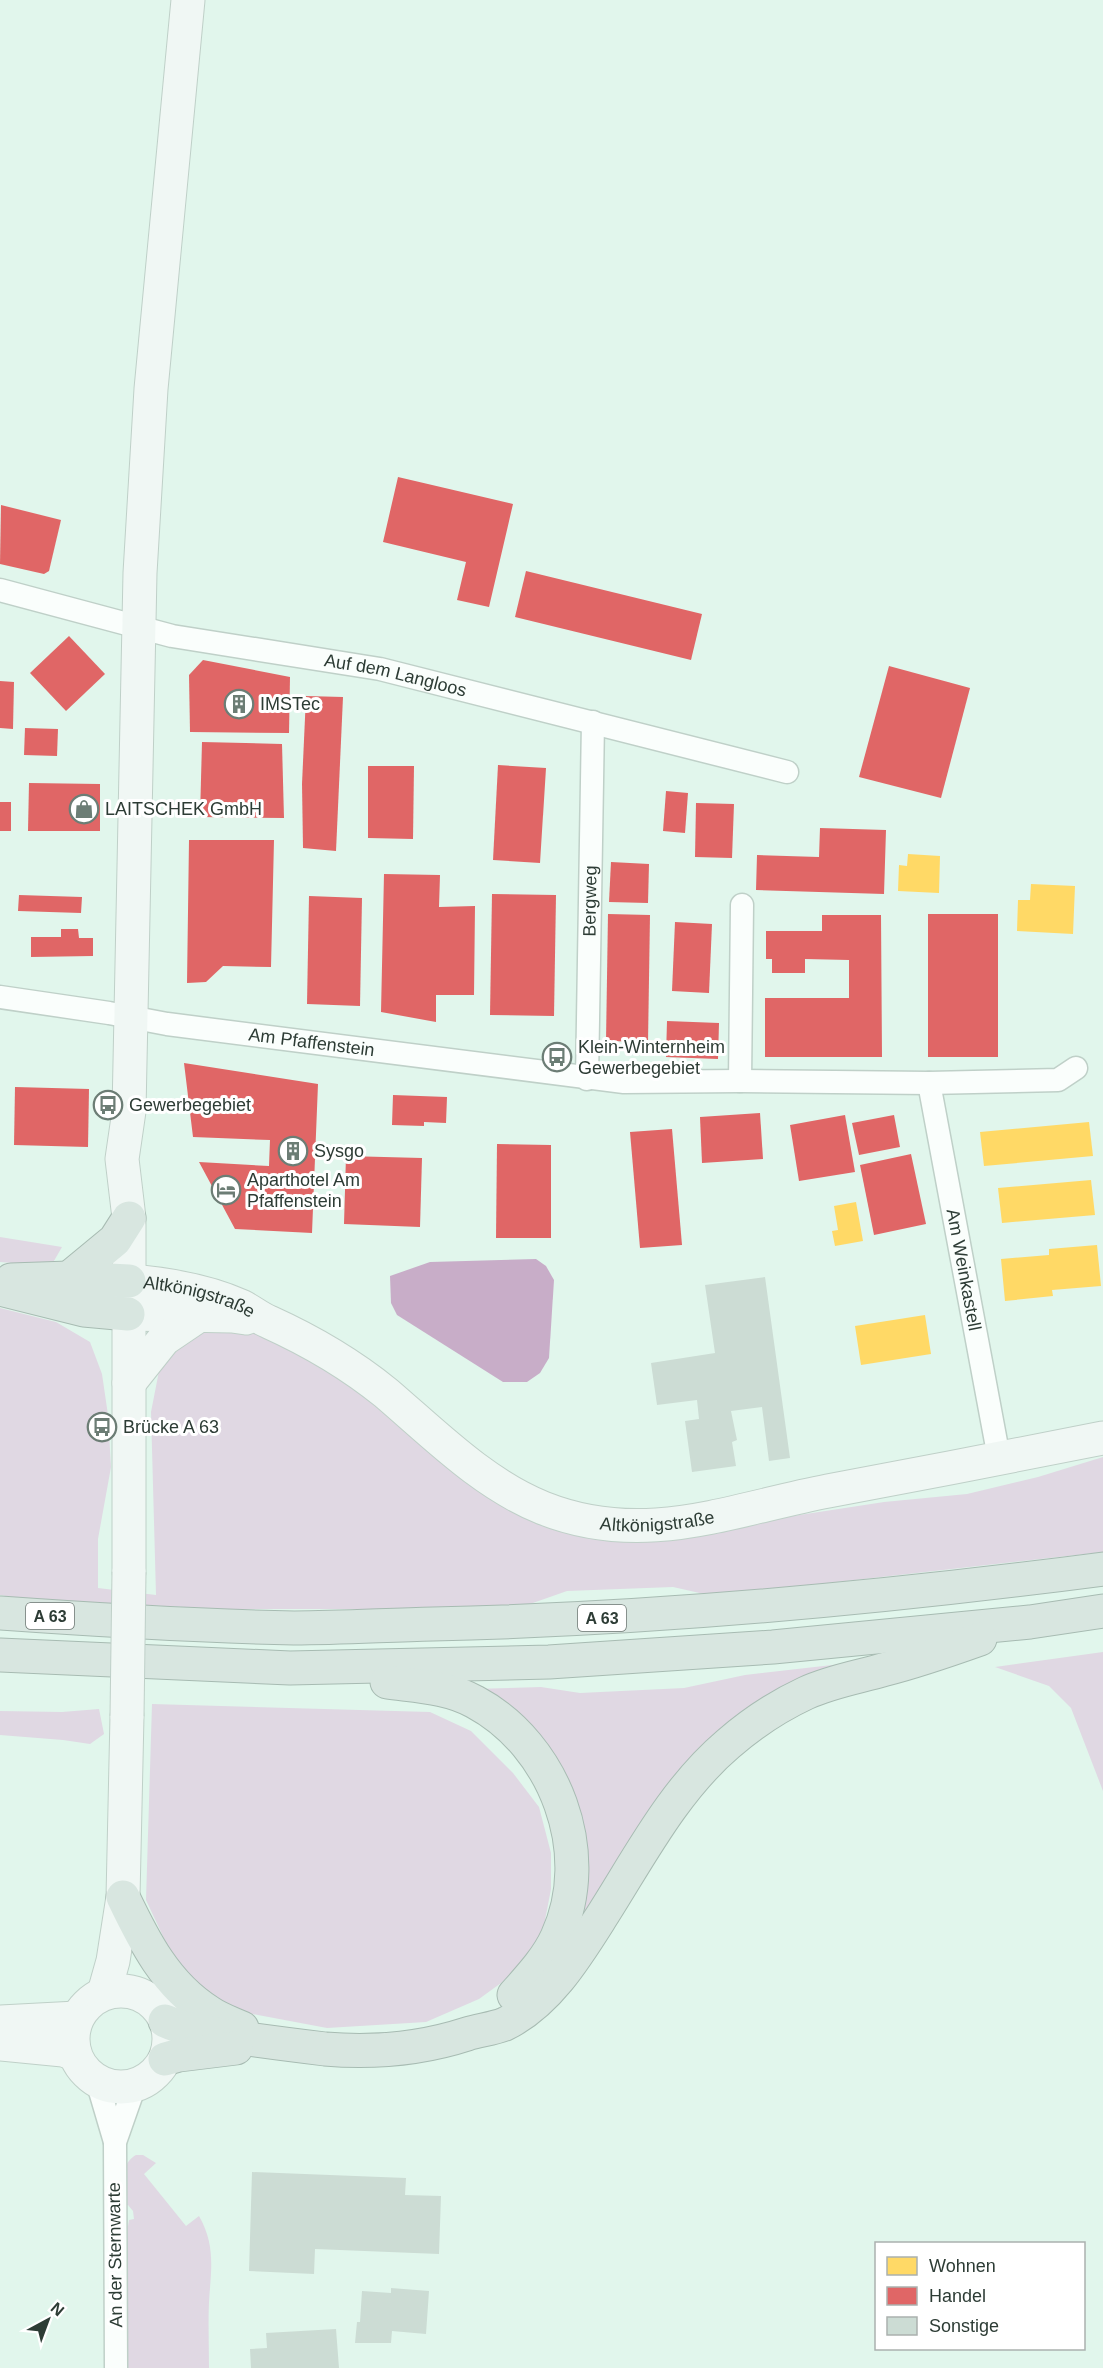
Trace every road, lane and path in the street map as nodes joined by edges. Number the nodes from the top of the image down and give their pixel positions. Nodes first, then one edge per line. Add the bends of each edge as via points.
1 (188, 0) edge
2 (0, 591) edge
3 (138, 627) junction
4 (593, 722) junction
5 (787, 772) dead end
6 (742, 904) dead end
7 (0, 997) edge
8 (131, 1018) junction
9 (1076, 1068) dead end
10 (587, 1079) junction
11 (740, 1081) junction
12 (929, 1083) junction
13 (129, 1218) junction
14 (69, 1278) junction
15 (0, 1281) edge
16 (129, 1281) junction
17 (0, 1289) edge
18 (129, 1314) junction
19 (198, 1316) junction
20 (266, 1321) junction
21 (129, 1383) junction
22 (1103, 1438) edge
23 (986, 1460) junction
24 (1103, 1569) edge
25 (1103, 1611) edge
26 (0, 1613) edge
27 (1030, 1622) junction
28 (0, 1656) edge
29 (290, 1668) junction
30 (123, 1897) junction
31 (104, 1993) junction
32 (140, 1994) junction
33 (77, 2018) junction
34 (165, 2021) junction
35 (0, 2022) edge
36 (480, 2030) junction
37 (0, 2044) edge
38 (277, 2044) junction
39 (75, 2054) junction
40 (165, 2059) junction
41 (98, 2081) junction
42 (135, 2085) junction
43 (115, 2142) junction
44 (117, 2368) edge

1 - 3 main road via 150,389
2 - 3 street, Auf dem Langloos
3 - 4 street, Auf dem Langloos via 172,636 380,669
3 - 8 main road
4 - 5 street, Auf dem Langloos
4 - 10 street, Bergweg
6 - 11 street
7 - 8 street, Am Pfaffenstein
8 - 10 street, Am Pfaffenstein
8 - 13 main road via 129,1111 123,1159
9 - 12 street via 1058,1080
10 - 11 street, Am Pfaffenstein
11 - 12 street
12 - 23 street, Am Weinkastell
13 - 14 highway via 115,1240
13 - 16 main road
14 - 15 highway
14 - 16 highway
16 - 18 main road
16 - 20 main road, Altkönigstraße via 175,1285 212,1295 244,1307
17 - 18 highway via 84,1310
18 - 19 main road, Altkönigstraße
18 - 21 main road
19 - 20 main road, Altkönigstraße
19 - 21 main road via 164,1339
20 - 23 main road, Altkönigstraße via 331,1353 501,1485 544,1508 578,1519 643,1527 674,1524
21 - 30 main road, bridge
22 - 23 main road, Altkönigstraße
24 - 26 highway, A 63 via 776,1606 546,1622 296,1628
25 - 27 highway, A 63
27 - 29 highway, A 63 via 773,1647 549,1662
27 - 36 highway via 929,1657 847,1678 806,1693 761,1718 726,1745 662,1820 563,1973 519,2015 503,2025
28 - 29 highway, A 63
29 - 36 highway via 439,1689 473,1701 519,1734 548,1772 563,1810 569,1844 572,1871 565,1917 542,1963
30 - 31 main road
30 - 32 main road
30 - 38 highway via 144,1940 187,1996 210,2013
31 - 32 main road via 122,1990
31 - 33 main road via 88,2003
32 - 34 main road via 156,2005
33 - 35 main road
33 - 39 main road via 72,2036
34 - 38 highway via 180,2028
34 - 40 main road via 169,2040
36 - 38 highway via 444,2041 393,2049 352,2051
37 - 39 main road
38 - 40 highway
39 - 41 main road via 84,2070
40 - 42 main road via 153,2075
41 - 42 main road via 116,2087
41 - 43 street, An der Sternwarte
42 - 43 street, An der Sternwarte
43 - 44 street, An der Sternwarte

